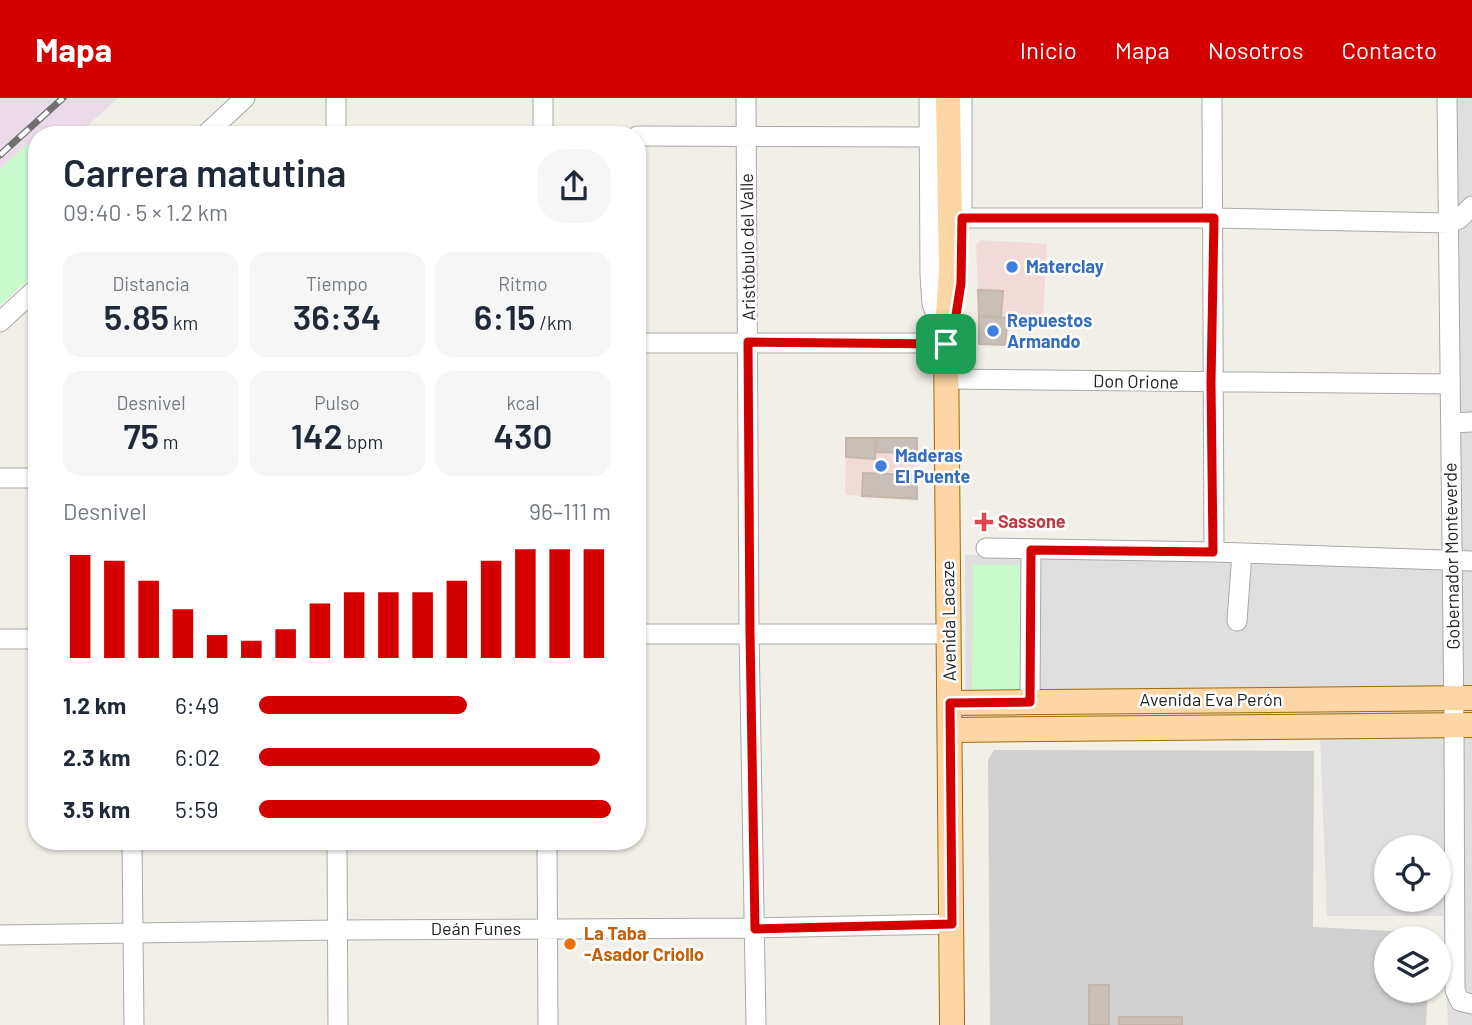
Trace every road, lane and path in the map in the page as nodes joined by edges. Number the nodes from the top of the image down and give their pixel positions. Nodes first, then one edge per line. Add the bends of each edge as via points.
1 (245, 98) edge
2 (335, 98) edge
3 (542, 98) edge
4 (746, 98) edge
5 (929, 98) edge
6 (939, 98) edge
7 (948, 98) edge
8 (962, 98) edge
9 (1212, 98) edge
10 (1447, 98) edge
11 (215, 126) edge
12 (336, 126) edge
13 (543, 126) edge
14 (646, 136) edge
15 (938, 137) junction
16 (747, 138) junction
17 (1472, 206) edge
18 (962, 218) junction
19 (1214, 218) junction
20 (1448, 223) junction
21 (28, 296) edge
22 (0, 322) edge
23 (748, 342) junction
24 (646, 344) edge
25 (946, 344) junction
26 (947, 379) junction
27 (1211, 383) junction
28 (1451, 384) junction
29 (1472, 422) edge
30 (1451, 423) junction
31 (0, 478) edge
32 (28, 478) edge
33 (986, 548) dead end
34 (1031, 550) junction
35 (1213, 552) junction
36 (1242, 553) junction
37 (1452, 560) junction
38 (1472, 561) edge
39 (1237, 621) dead end
40 (750, 633) junction
41 (646, 634) edge
42 (950, 634) junction
43 (0, 639) edge
44 (28, 639) edge
45 (1463, 699) edge
46 (1030, 702) junction
47 (950, 703) junction
48 (1463, 725) edge
49 (950, 730) junction
50 (132, 850) edge
51 (337, 850) edge
52 (547, 850) edge
53 (952, 924) junction
54 (548, 929) junction
55 (755, 929) junction
56 (337, 930) junction
57 (133, 933) junction
58 (0, 935) edge
59 (1472, 1006) edge
60 (134, 1025) edge
61 (338, 1025) edge
62 (548, 1025) edge
63 (756, 1025) edge
64 (952, 1025) edge

1 - 11 street
2 - 12 street
3 - 13 street
4 - 16 street, Aristóbulo del Valle
5 - 15 street
6 - 15 main road, Avenida Lacaze
7 - 15 main road, Avenida Lacaze
8 - 18 street
9 - 19 street
10 - 20 street, Gobernador Monteverde
14 - 16 street
15 - 16 street
15 - 25 main road, Avenida Lacaze via 951,270
16 - 23 street, Aristóbulo del Valle
17 - 20 street
18 - 19 street
18 - 25 street via 961,283
19 - 20 street
19 - 27 street
20 - 28 street, Gobernador Monteverde
21 - 22 street
23 - 24 street
23 - 25 street
23 - 40 street, Aristóbulo del Valle
25 - 26 main road, Avenida Lacaze
26 - 27 street, Don Orione
26 - 42 main road, Avenida Lacaze
27 - 28 street, Don Orione
27 - 35 street
28 - 30 street, Gobernador Monteverde
29 - 30 street
30 - 37 street, Gobernador Monteverde
31 - 32 street
33 - 34 street
34 - 35 street
34 - 46 street
35 - 36 street
36 - 37 street
36 - 39 street
37 - 38 street
37 - 45 street, Gobernador Monteverde
40 - 41 street
40 - 42 street
40 - 55 street, Aristóbulo del Valle
42 - 47 main road, Avenida Lacaze
43 - 44 street
45 - 46 main road, Avenida Eva Perón
45 - 48 street, Gobernador Monteverde
46 - 47 main road, Avenida Eva Perón
47 - 49 main road, Avenida Lacaze
48 - 49 main road, Avenida Eva Perón
48 - 59 street, Gobernador Monteverde via 1455,990 1460,1001
49 - 53 main road, Avenida Lacaze
50 - 57 street
51 - 56 street
52 - 54 street
53 - 55 street, Deán Funes
53 - 64 main road, Avenida Lacaze
54 - 55 street, Deán Funes
54 - 56 street, Deán Funes
54 - 62 street
55 - 63 street, Aristóbulo del Valle
56 - 57 street, Deán Funes
56 - 61 street
57 - 58 street, Deán Funes
57 - 60 street

